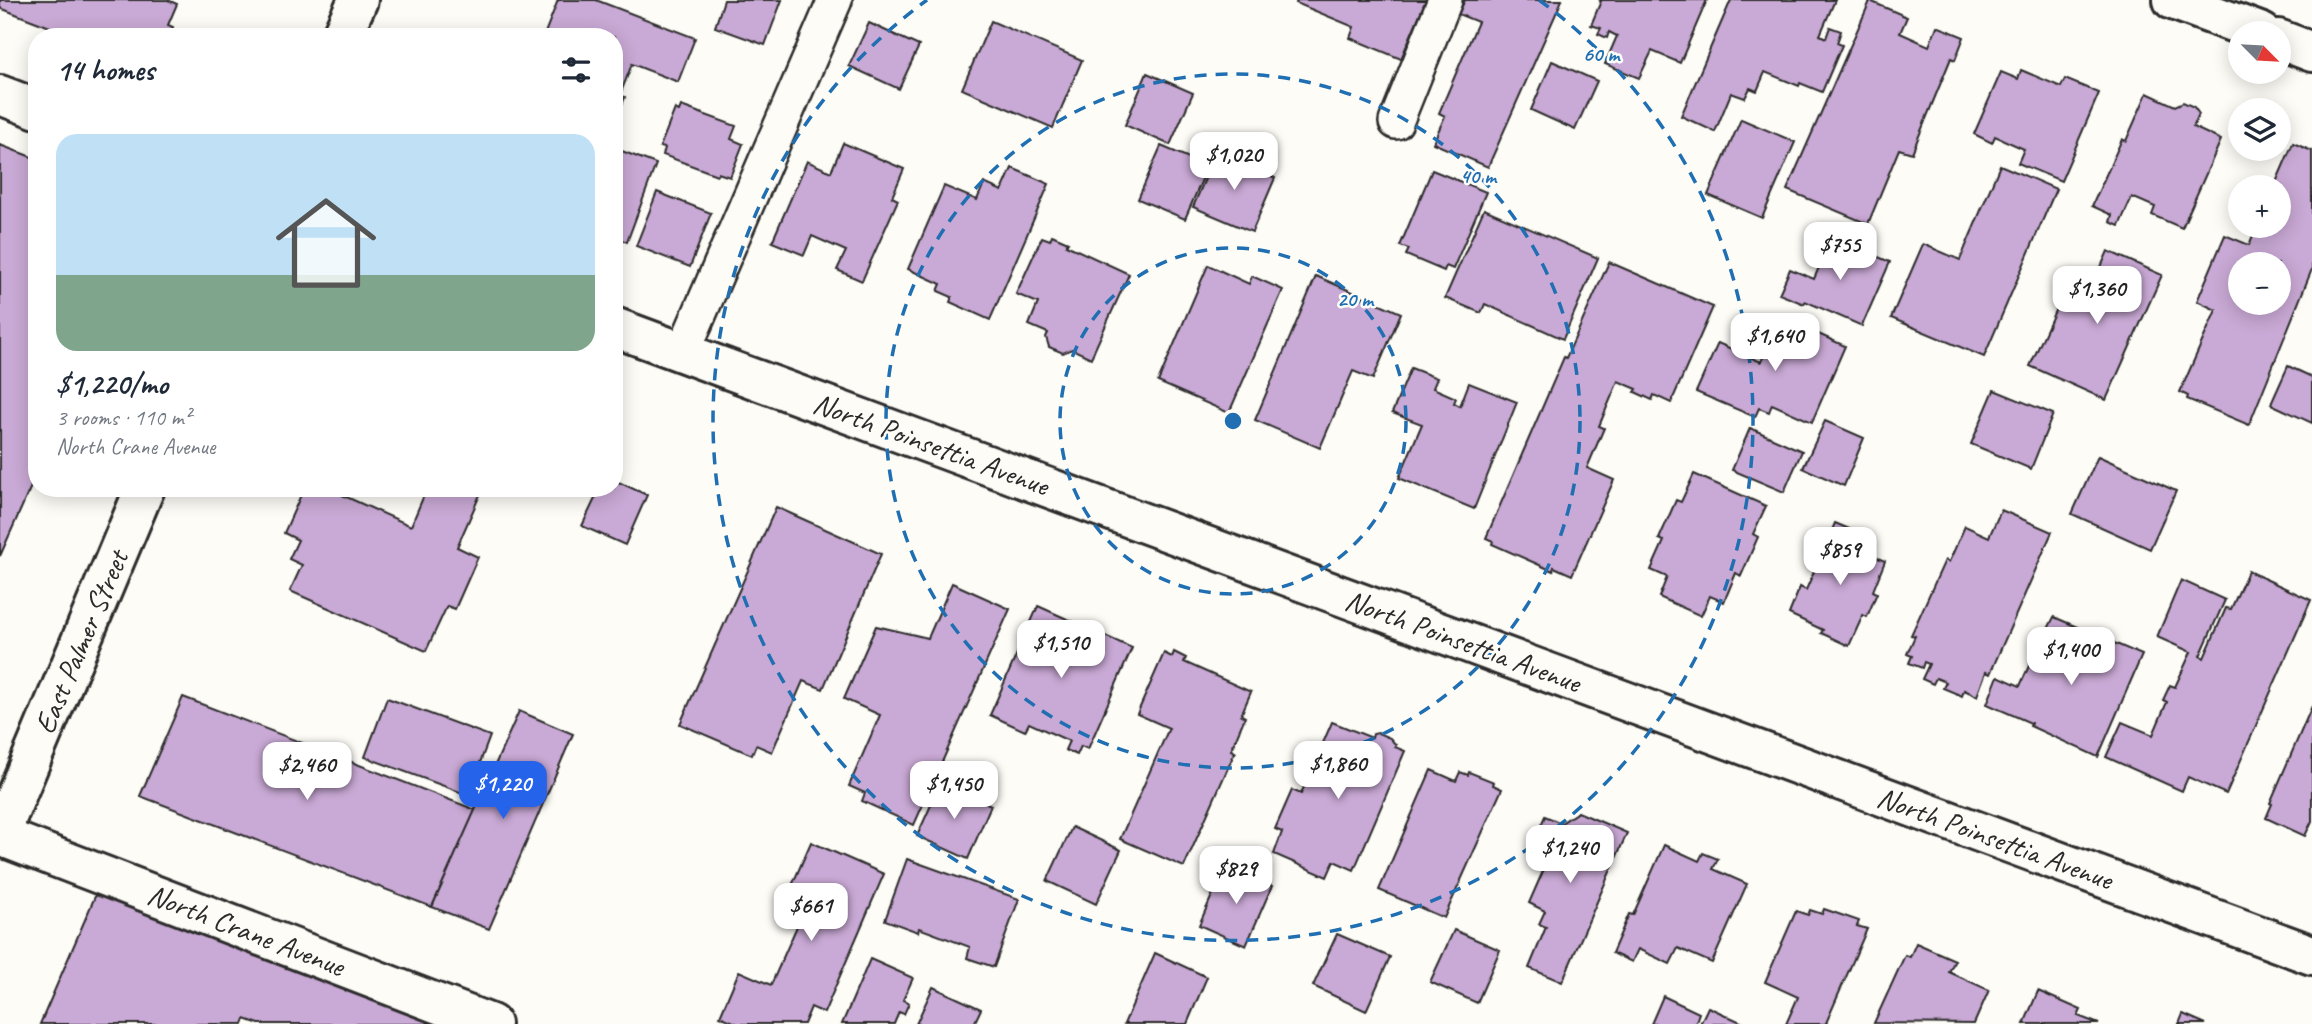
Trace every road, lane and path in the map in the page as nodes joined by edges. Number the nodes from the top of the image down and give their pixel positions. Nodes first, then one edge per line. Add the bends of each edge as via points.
1 (358, 0) edge
2 (835, 0) edge
3 (1445, 0) edge
4 (2173, 0) edge
5 (2230, 21) edge
6 (345, 28) edge
7 (2291, 44) edge
8 (2312, 52) edge
9 (0, 95) edge
10 (28, 106) edge
11 (1396, 122) dead end
12 (623, 330) edge
13 (683, 352) junction
14 (141, 497) edge
15 (0, 835) edge
16 (2312, 955) edge
17 (491, 1024) edge

1 - 6 street
2 - 13 lane
3 - 11 lane
4 - 5 street
7 - 8 street
9 - 10 street
12 - 13 street, North Poinsettia Avenue
13 - 16 street, North Poinsettia Avenue
14 - 15 street, East Palmer Street
15 - 17 street, North Crane Avenue

